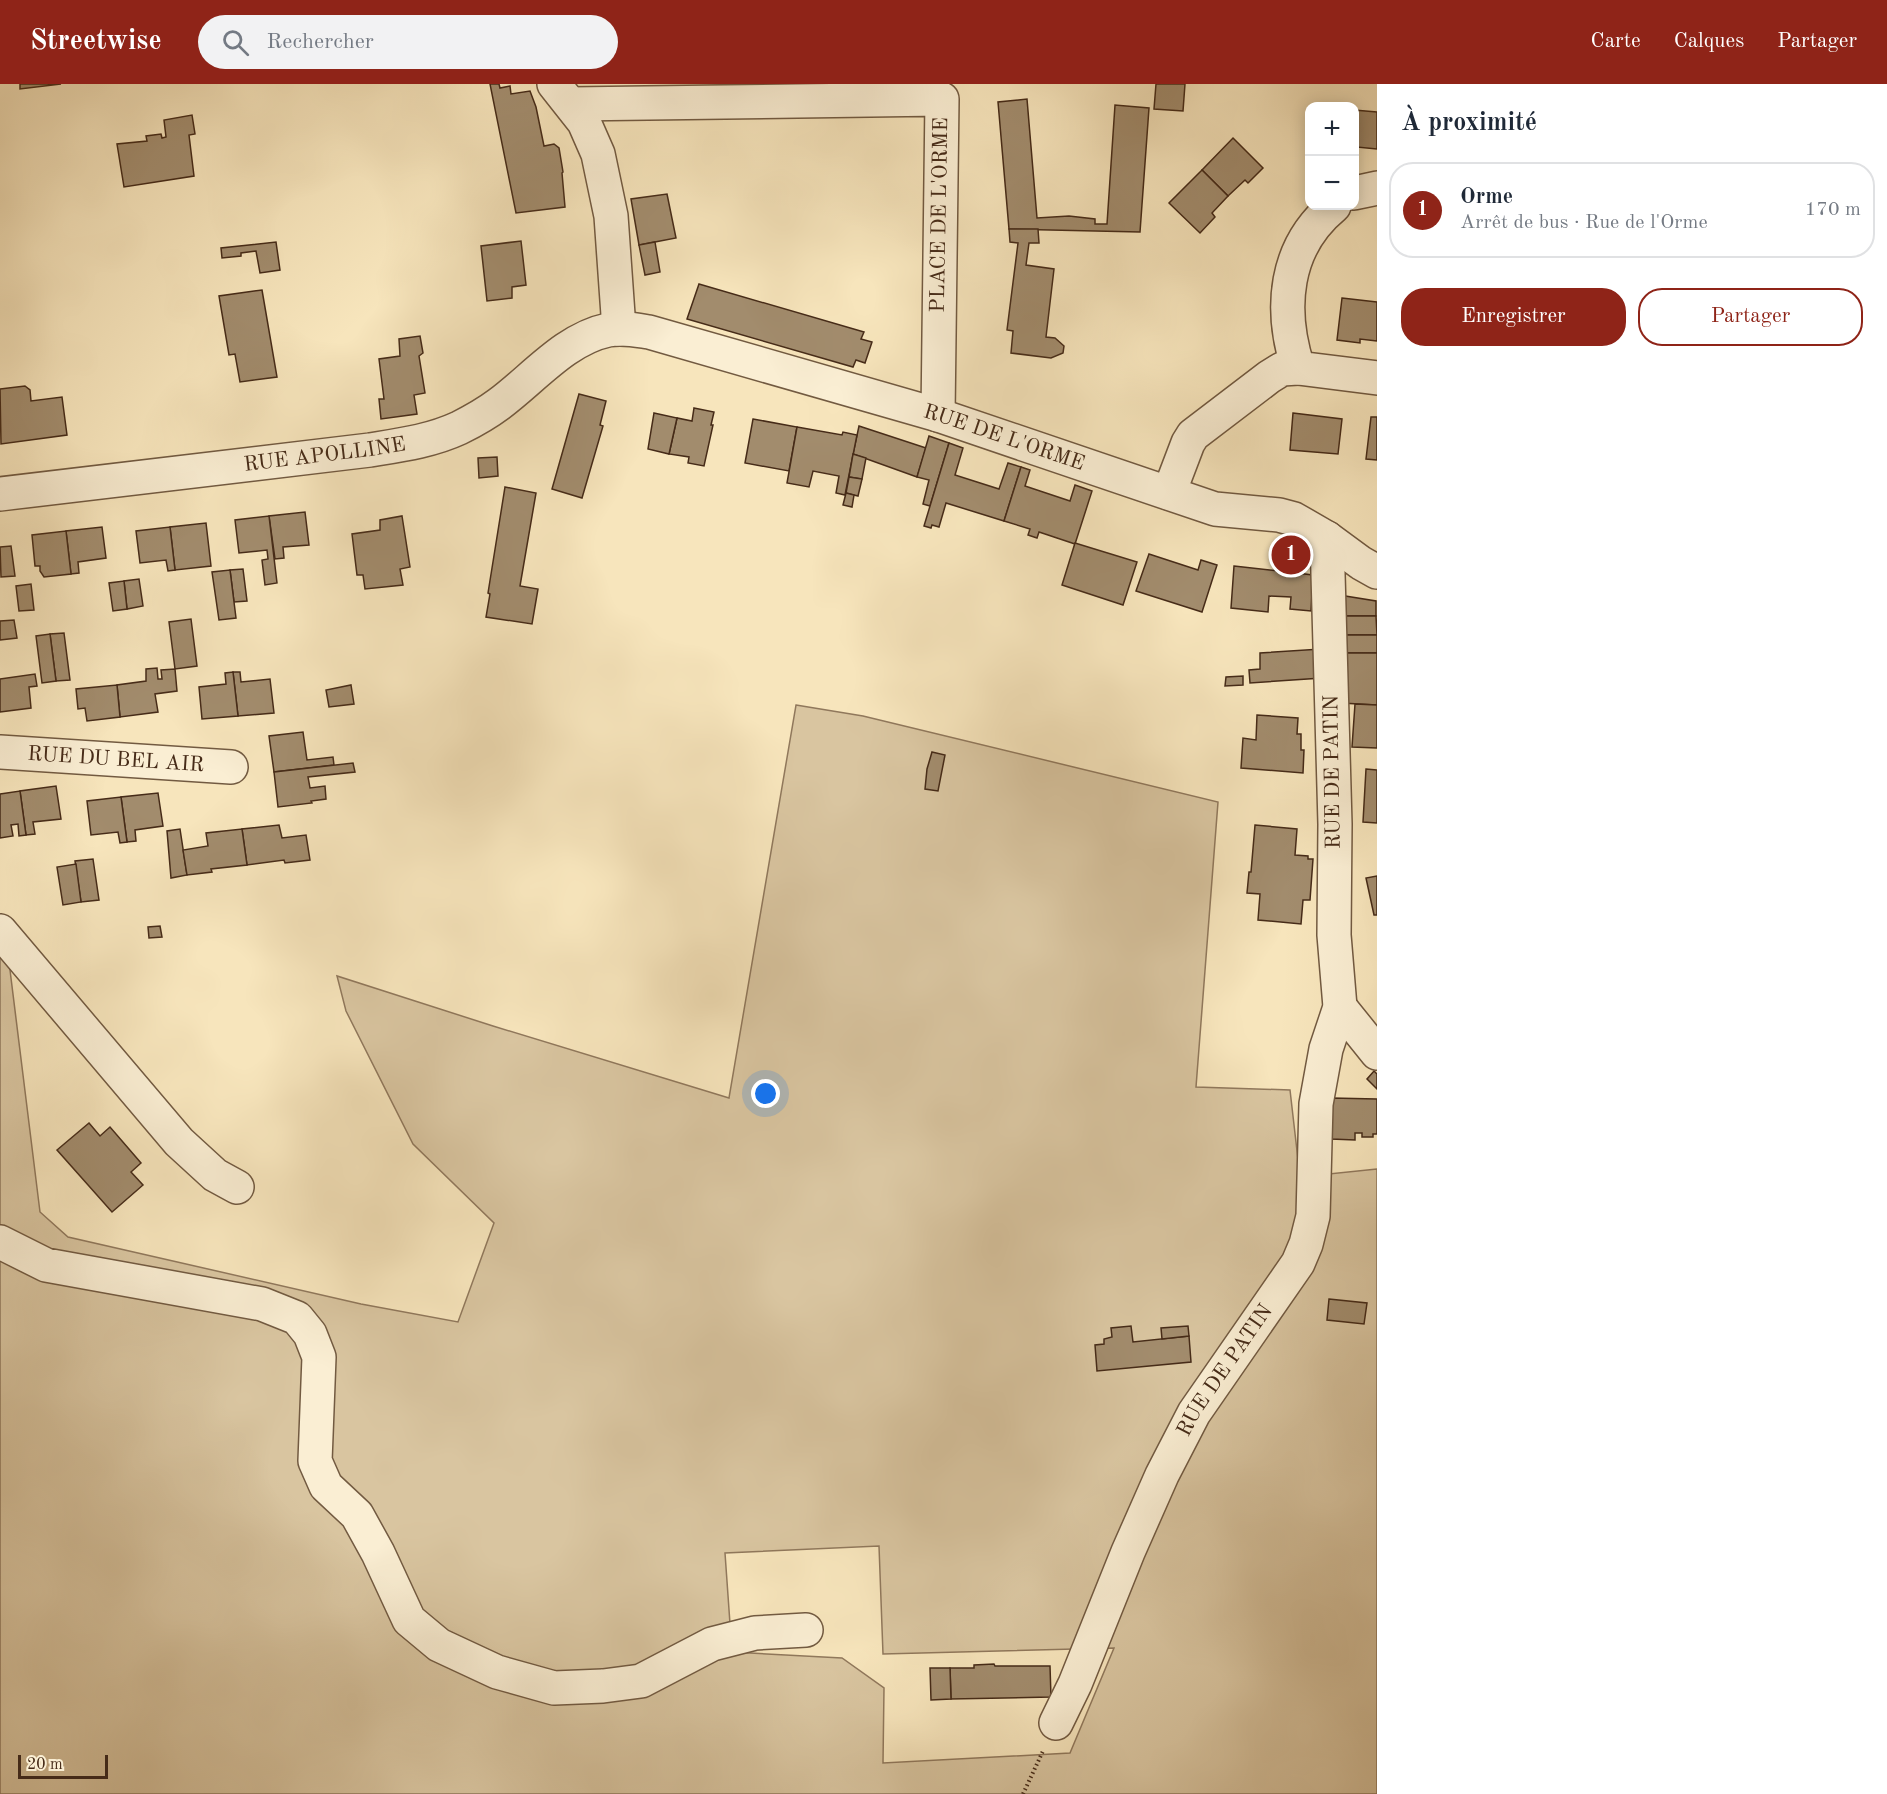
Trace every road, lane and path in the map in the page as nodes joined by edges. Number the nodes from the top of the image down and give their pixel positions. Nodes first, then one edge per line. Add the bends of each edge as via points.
1 (563, 94) edge
2 (1377, 188) edge
3 (1359, 192) edge
4 (1329, 210) edge
5 (619, 329) junction
6 (1298, 368) junction
7 (1377, 378) edge
8 (938, 415) junction
9 (1169, 493) junction
10 (0, 494) edge
11 (1327, 538) junction
12 (1377, 572) edge
13 (0, 752) edge
14 (231, 767) dead end
15 (0, 931) edge
16 (1340, 1007) junction
17 (1377, 1053) edge
18 (237, 1187) dead end
19 (0, 1242) edge
20 (806, 1630) dead end
21 (1056, 1723) joint
22 (1023, 1794) edge

1 - 5 street via 595,144 610,205
1 - 8 street, PLACE DE L'ORME via 942,99
2 - 3 street
4 - 6 street via 1308,233 1292,274 1288,324
5 - 8 street, RUE DE L'ORME via 649,332
5 - 10 street, RUE APOLLINE via 587,337 488,412 459,428 419,442
6 - 7 street
6 - 9 street via 1282,369 1269,377 1193,435
8 - 9 street, RUE DE L'ORME
9 - 11 street, RUE DE L'ORME via 1221,510 1294,519
11 - 12 street, RUE DE L'ORME
11 - 16 street, RUE DE PATIN via 1335,812 1334,935
13 - 14 street, RUE DU BEL AIR
15 - 18 street via 179,1142 215,1175
16 - 17 street
16 - 21 street, RUE DE PATIN via 1326,1049 1316,1104 1314,1216 1306,1244 1298,1263 1194,1413 1128,1552
19 - 20 street via 46,1265 262,1304 297,1318 310,1334 319,1357 315,1461 326,1486 357,1515 409,1620 439,1645 497,1672 554,1688 603,1686 642,1681 712,1644 754,1633
21 - 22 path

